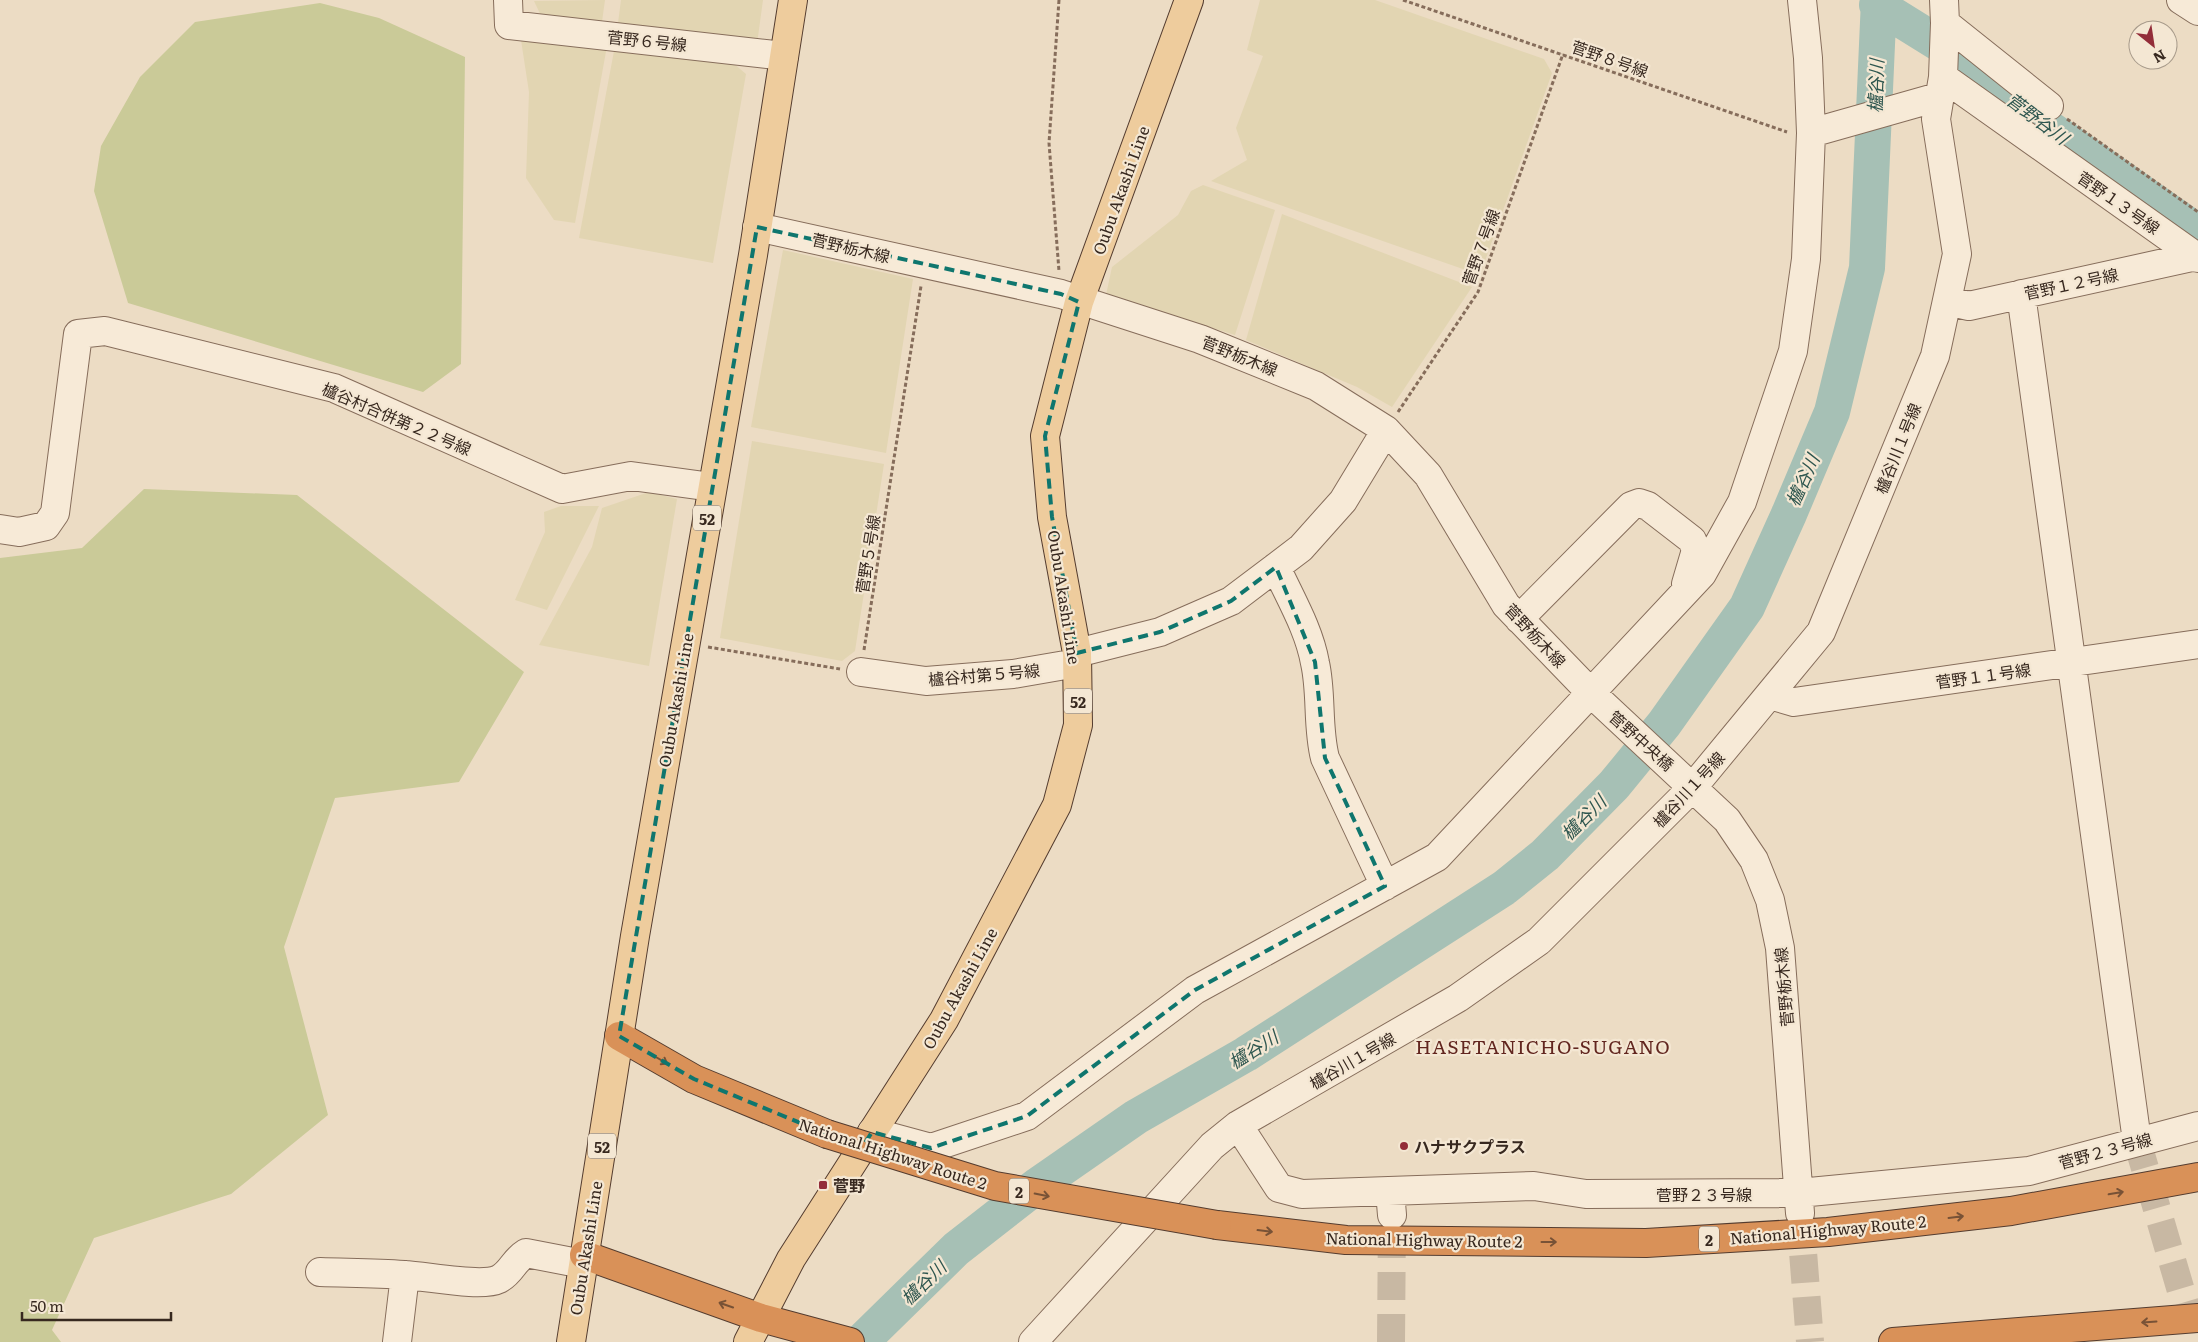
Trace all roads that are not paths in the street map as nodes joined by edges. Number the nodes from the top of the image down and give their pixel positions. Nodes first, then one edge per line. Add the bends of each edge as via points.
1 (793, 0) edge
2 (1190, 0) edge
3 (1802, 0) edge
4 (2180, 0) edge
5 (2198, 11) edge
6 (1945, 12) edge
7 (508, 13) edge
8 (784, 56) junction
9 (1940, 87) junction
10 (2048, 106) road end
11 (1811, 133) junction
12 (757, 227) junction
13 (2197, 257) edge
14 (2021, 294) junction
15 (1070, 298) junction
16 (1947, 301) junction
17 (1386, 430) junction
18 (712, 487) junction
19 (0, 529) edge
20 (1276, 567) junction
21 (1682, 595) junction
22 (1520, 619) junction
23 (2198, 644) edge
24 (1077, 658) junction
25 (2072, 662) junction
26 (861, 672) road end
27 (1591, 693) junction
28 (1770, 695) junction
29 (1694, 787) junction
30 (1384, 886) junction
31 (619, 1036) junction
32 (1238, 1125) junction
33 (2198, 1126) edge
34 (872, 1132) junction
35 (2136, 1141) junction
36 (2198, 1177) edge
37 (1800, 1203) junction
38 (584, 1260) junction
39 (320, 1272) dead end
40 (405, 1275) junction
41 (761, 1318) junction
42 (2198, 1318) edge
43 (397, 1342) edge
44 (571, 1342) edge
45 (748, 1342) edge
46 (850, 1342) edge
47 (1033, 1342) edge
48 (1893, 1342) edge

1 - 8 main road, Oubu Akashi Line / 52
2 - 15 main road, Oubu Akashi Line / 52
3 - 11 street
4 - 5 street
6 - 9 street, 櫨谷川１号線
6 - 10 street
7 - 8 street, 菅野６号線
8 - 12 main road, Oubu Akashi Line / 52
9 - 11 street
9 - 13 street, 菅野１３号線
9 - 16 street, 櫨谷川１号線 via 1936,119 1957,254
11 - 21 street via 1806,259 1793,351 1742,502 1702,574
12 - 15 street, 菅野栃木線
12 - 18 main road, Oubu Akashi Line / 52
13 - 14 street, 菅野１２号線
14 - 16 street, 菅野１２号線 via 1969,306
14 - 25 street
15 - 17 street, 菅野栃木線 via 1200,339 1316,386
15 - 24 main road, Oubu Akashi Line / 52 via 1045,436 1052,517
16 - 28 street, 櫨谷川１号線 via 1935,356 1821,632
17 - 20 street, 櫨谷村第５号線 via 1343,501 1301,548
17 - 22 street, 菅野栃木線 via 1428,475 1506,605
18 - 19 street, 櫨谷村合併第２２号線 via 631,476 562,489 334,388 105,332 78,334 55,513 46,526 19,532
18 - 31 main road, Oubu Akashi Line / 52
20 - 24 street, 櫨谷村第５号線 via 1231,600 1160,632
20 - 30 street via 1309,639 1315,662 1320,695 1320,738 1325,758
21 - 22 street via 1696,550 1692,540 1648,506 1639,503 1631,506
21 - 27 street
22 - 27 street, 菅野栃木線
23 - 25 street, 菅野１１号線
24 - 26 street, 櫨谷村第５号線 via 1013,674 926,681
24 - 34 main road, Oubu Akashi Line / 52 via 1078,725 1057,805 944,1020
25 - 28 street, 菅野１１号線 via 1794,702
25 - 35 street
27 - 29 street, 管野中央橋
27 - 30 street via 1437,857
28 - 29 street, 櫨谷川１号線
29 - 32 street, 櫨谷川１号線 via 1540,941 1458,998
29 - 37 street, 菅野栃木線 via 1727,820 1754,860 1770,900 1780,948
30 - 34 street via 1195,990 1027,1116 932,1148
31 -> 36 highway, National Highway Route 2 / 2, bridge via 694,1079 827,1134 995,1186 1217,1225 1346,1240 1646,1243 1828,1232 2012,1211
31 - 38 main road, Oubu Akashi Line / 52
32 - 37 street, 菅野２３号線 via 1278,1188 1302,1194 1391,1203 1534,1186 1586,1194
32 - 47 street, 櫨谷川１号線 via 1212,1146
33 - 35 street, 菅野２３号線
34 - 41 main road, Oubu Akashi Line / 52 via 791,1259
35 - 37 street, 菅野２３号線 via 2029,1171
38 - 40 street via 526,1253 516,1260 509,1273 498,1280 481,1282
41 -> 38 highway
38 - 44 main road, Oubu Akashi Line / 52
39 - 40 street
40 - 43 street
41 - 45 main road, Oubu Akashi Line / 52
41 - 46 highway
42 -> 48 highway

